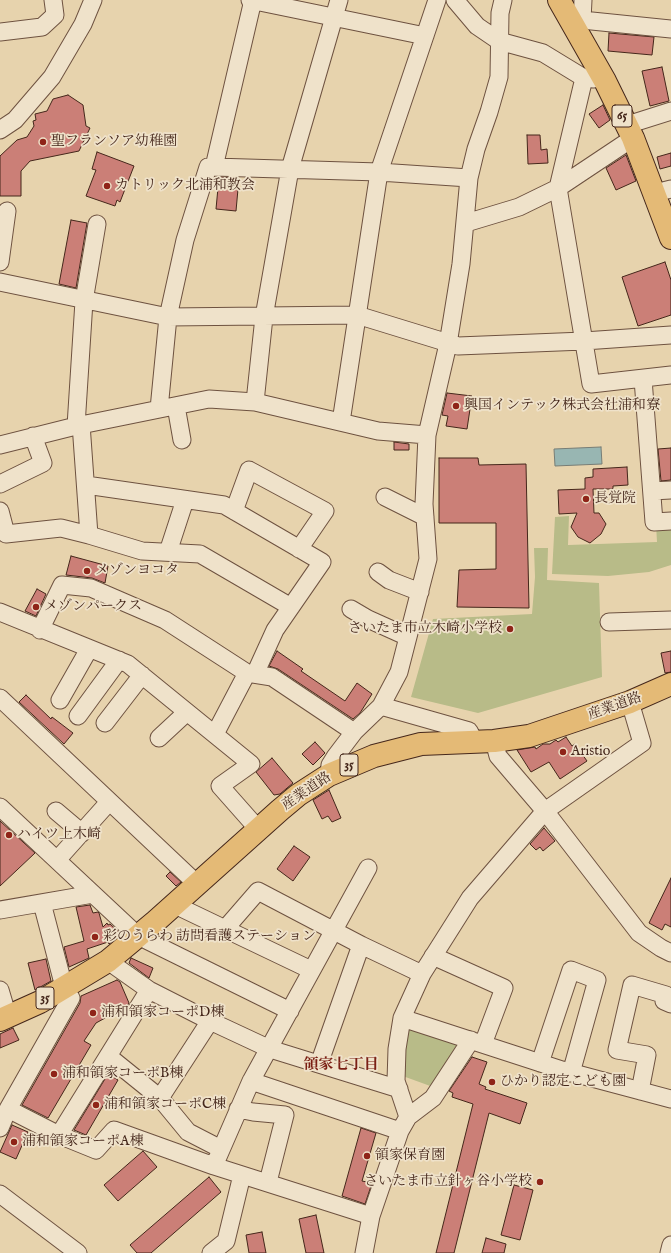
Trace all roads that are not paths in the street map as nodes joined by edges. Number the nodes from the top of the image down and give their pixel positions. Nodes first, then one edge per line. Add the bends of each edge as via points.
1 (53, 0) edge
2 (93, 0) edge
3 (252, 0) edge
4 (339, 0) edge
5 (437, 0) edge
6 (454, 0) edge
7 (503, 0) edge
8 (559, 0) edge
9 (583, 0) edge
10 (334, 17) junction
11 (578, 22) junction
12 (671, 29) edge
13 (0, 32) edge
14 (424, 36) junction
15 (499, 41) junction
16 (594, 79) junction
17 (671, 111) edge
18 (0, 130) edge
19 (630, 131) junction
20 (214, 167) junction
21 (290, 169) junction
22 (379, 172) junction
23 (469, 178) junction
24 (558, 188) junction
25 (663, 191) edge
26 (6, 211) dead end
27 (466, 223) junction
28 (97, 224) dead end
29 (671, 238) edge
30 (0, 262) edge
31 (0, 282) edge
32 (84, 301) junction
33 (357, 315) junction
34 (168, 317) junction
35 (264, 317) junction
36 (671, 335) edge
37 (584, 341) junction
38 (448, 344) junction
39 (671, 375) edge
40 (643, 379) junction
41 (255, 402) junction
42 (176, 406) junction
43 (159, 409) junction
44 (341, 422) junction
45 (78, 425) junction
46 (427, 435) junction
47 (33, 436) junction
48 (182, 440) dead end
49 (0, 445) edge
50 (0, 484) edge
51 (86, 486) junction
52 (671, 490) edge
53 (652, 491) junction
54 (192, 496) junction
55 (385, 497) dead end
56 (0, 511) edge
57 (234, 511) junction
58 (425, 517) junction
59 (671, 521) edge
60 (89, 535) junction
61 (299, 549) junction
62 (168, 552) junction
63 (378, 572) dead end
64 (420, 592) junction
65 (291, 607) junction
66 (351, 609) dead end
67 (0, 612) edge
68 (671, 620) edge
69 (609, 622) dead end
70 (40, 630) junction
71 (408, 637) junction
72 (89, 649) junction
73 (119, 660) junction
74 (251, 674) junction
75 (142, 675) junction
76 (671, 684) edge
77 (0, 698) edge
78 (60, 700) dead end
79 (630, 702) junction
80 (381, 706) junction
81 (187, 712) junction
82 (78, 716) dead end
83 (105, 723) dead end
84 (354, 732) junction
85 (215, 734) junction
86 (159, 738) dead end
87 (485, 741) junction
88 (329, 775) junction
89 (110, 802) junction
90 (0, 807) edge
91 (56, 811) dead end
92 (545, 811) junction
93 (258, 829) junction
94 (82, 833) junction
95 (57, 860) junction
96 (368, 868) dead end
97 (197, 884) junction
98 (93, 894) junction
99 (42, 902) junction
100 (175, 905) junction
101 (0, 910) edge
102 (225, 929) junction
103 (333, 931) junction
104 (138, 936) junction
105 (361, 945) junction
106 (671, 953) edge
107 (433, 956) junction
108 (108, 961) junction
109 (311, 970) junction
110 (422, 974) junction
111 (64, 987) junction
112 (0, 990) edge
113 (149, 990) junction
114 (671, 1004) edge
115 (290, 1011) junction
116 (4, 1018) edge
117 (402, 1018) junction
118 (210, 1022) junction
119 (477, 1042) junction
120 (270, 1048) junction
121 (108, 1056) junction
122 (540, 1063) junction
123 (319, 1064) junction
124 (571, 1073) junction
125 (251, 1081) junction
126 (398, 1089) junction
127 (640, 1091) junction
128 (160, 1098) junction
129 (671, 1099) edge
130 (8, 1109) junction
131 (238, 1109) junction
132 (404, 1124) junction
133 (0, 1128) edge
134 (59, 1134) junction
135 (221, 1149) junction
136 (214, 1166) junction
137 (242, 1175) junction
138 (268, 1182) junction
139 (0, 1194) edge
140 (371, 1216) junction
141 (671, 1245) edge
142 (78, 1253) edge
143 (211, 1253) edge
144 (364, 1253) edge
145 (669, 1253) edge

1 - 13 street via 55,15 42,27
2 - 18 street via 83,24 52,77 15,120
3 - 10 street
3 - 20 street
4 - 10 street
5 - 14 street
6 - 15 street via 477,26
7 - 15 street
8 - 11 main road, 65
9 - 11 street
10 - 14 street
10 - 21 street
11 - 12 street
11 - 16 main road, 65
14 - 22 street
15 - 16 street via 543,53
15 - 23 street via 499,77
16 - 19 main road, 65
16 - 24 street
17 - 19 street
19 - 24 street
19 - 25 main road, 65
20 - 21 street
20 - 34 street via 208,167 185,240
21 - 22 street
21 - 35 street
22 - 23 street
22 - 33 street
23 - 27 street
24 - 27 street via 519,207
24 - 37 street
25 - 29 main road, 65
26 - 30 street
27 - 38 street
28 - 32 street
31 - 32 street
32 - 34 street
32 - 45 street
33 - 35 street
33 - 38 street
33 - 44 street
34 - 35 street
34 - 43 street
35 - 41 street
36 - 37 street
37 - 38 street via 458,346
37 - 40 street via 592,384
38 - 46 street
39 - 40 street
40 - 53 street
41 - 42 street via 209,399
41 - 44 street
42 - 43 street
42 - 48 street
43 - 45 street
44 - 46 street via 378,431
45 - 47 street
45 - 51 street
46 - 58 street
47 - 49 street
47 - 50 street via 43,463
51 - 54 street
51 - 60 street
52 - 53 street
53 - 59 street via 654,522
54 - 57 street via 224,505
54 - 62 street
55 - 58 street
56 - 60 street via 6,534 61,528
57 - 61 street
57 - 61 street via 249,470 325,511
58 - 64 street via 428,559
60 - 62 street via 142,551
61 - 65 street via 322,562
62 - 65 street via 200,554
63 - 64 street via 389,580
64 - 71 street
65 - 74 street
66 - 71 street
67 - 70 street
68 - 69 street
70 - 72 street
70 - 74 street via 62,585 91,588 165,620
71 - 80 street via 399,672
72 - 73 street
72 - 78 street
73 - 75 street
73 - 82 street
74 - 84 street via 272,677
74 - 85 street
75 - 81 street
75 - 83 street
76 - 79 main road, 産業道路 / 35
77 - 89 street
79 - 87 main road, 産業道路 / 35 via 529,736
79 - 92 street via 642,744
80 - 84 street
80 - 87 street via 469,731
81 - 85 street
81 - 86 street
84 - 88 street via 330,765
85 - 93 street via 251,764 220,786
87 - 88 main road, 産業道路 / 35 via 421,744 396,749 362,760
87 - 92 street
88 - 93 main road, 産業道路 / 35 via 298,795
89 - 94 street
89 - 97 street
90 - 95 street
91 - 94 street
92 - 106 street via 639,933
92 - 107 street via 470,898
93 - 97 main road, 産業道路 / 35
94 - 95 street
95 - 98 street
96 - 103 street
97 - 100 main road, 産業道路 / 35
98 - 99 street
98 - 104 street
99 - 101 street
99 - 111 street
100 - 102 street
100 - 104 main road, 産業道路 / 35
102 - 103 street via 258,891
102 - 109 street
103 - 105 street
103 - 109 street
104 - 108 main road, 産業道路 / 35
104 - 115 street
105 - 110 street
105 - 123 street
107 - 110 street
107 - 119 street via 504,988
108 - 111 main road, 産業道路 / 35
108 - 113 street
109 - 115 street
110 - 117 street
111 - 116 main road, 産業道路 / 35
111 - 130 street via 71,998
112 - 116 street
113 - 118 street
113 - 121 street
114 - 127 street via 664,1002 666,995 632,985 617,1050 647,1055
115 - 120 street
117 - 119 street
117 - 126 street via 397,1049
118 - 120 street
118 - 128 street
119 - 122 street
119 - 132 street via 433,1098
120 - 123 street
120 - 125 street
121 - 128 street
121 - 134 street
122 - 124 street
122 - 124 street via 571,970 597,980
123 - 126 street
124 - 127 street
125 - 131 street
125 - 132 street
126 - 132 street
127 - 129 street
128 - 135 street via 188,1132
130 - 133 street
130 - 134 street
131 - 135 street
131 - 138 street via 285,1115
132 - 140 street
134 - 136 street via 96,1150 114,1130
135 - 136 street
136 - 137 street
137 - 138 street
137 - 143 street via 226,1241
138 - 140 street
139 - 142 street
140 - 144 street
141 - 145 street

